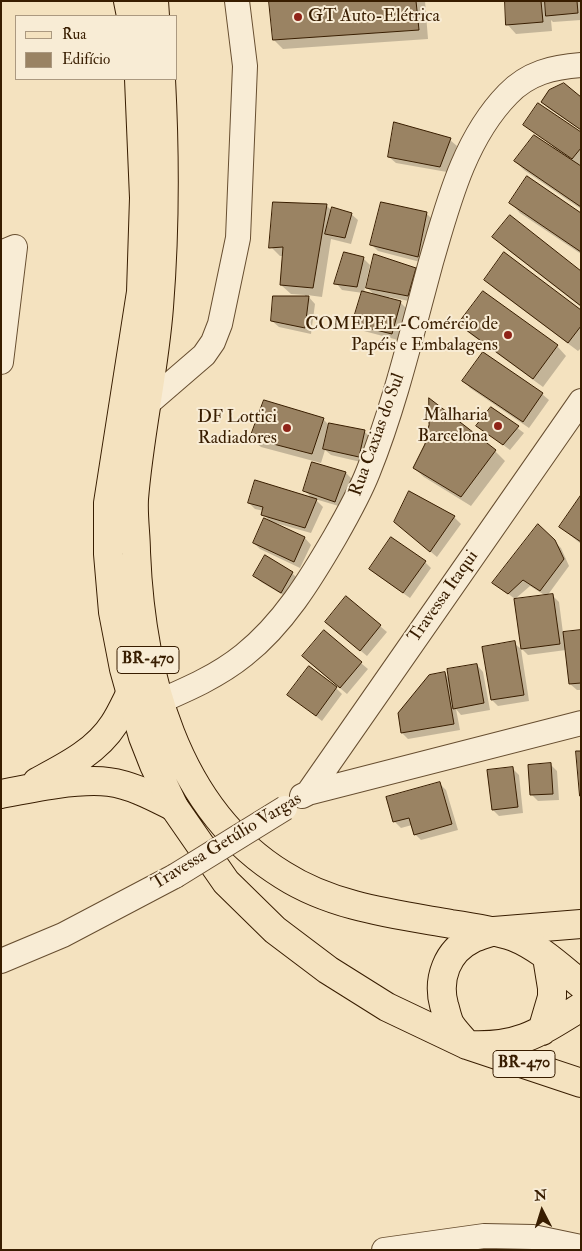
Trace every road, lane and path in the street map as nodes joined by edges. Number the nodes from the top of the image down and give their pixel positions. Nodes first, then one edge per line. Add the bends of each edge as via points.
1 (128, 1) edge
2 (154, 1) edge
3 (237, 1) edge
4 (131, 15) edge
5 (156, 15) edge
6 (581, 65) edge
7 (138, 80) edge
8 (161, 80) edge
9 (1, 252) edge
10 (1, 362) edge
11 (581, 401) edge
12 (146, 405) junction
13 (130, 694) junction
14 (158, 702) junction
15 (581, 723) edge
16 (12, 792) edge
17 (308, 792) junction
18 (174, 807) junction
19 (581, 924) edge
20 (494, 931) junction
21 (547, 957) junction
22 (1, 962) edge
23 (581, 984) edge
24 (581, 1007) edge
25 (542, 1031) junction
26 (467, 1044) junction
27 (581, 1083) edge
28 (581, 1247) edge
29 (384, 1250) edge

1 - 4 main road
2 - 5 main road
3 - 12 street via 245,66 238,238 220,324 204,355
6 - 14 street, Rua Caxias do Sul via 559,66 532,75 508,93 475,141 451,195 396,391 368,473 296,599 242,657 196,685
7 - 13 main road, BR-470 via 144,198 141,292 108,503 113,612
8 - 12 main road, BR-470 via 163,235 159,310
9 - 10 street via 16,246
11 - 17 street, Travessa Itaqui
12 - 14 main road, BR-470 via 134,501 137,582 141,622
13 - 16 main road via 113,726 78,759
13 - 18 main road, BR-470 via 143,737
14 - 20 main road, BR-470 via 179,754 203,796 236,840 282,875 330,898 355,905 399,916
15 - 17 street, Travessa Getúlio Vargas
16 - 18 main road via 77,782 109,782 142,791
17 - 22 street, Travessa Getúlio Vargas, bridge via 175,876 63,935
18 - 26 main road, BR-470 via 226,882 275,930 366,995
19 - 20 main road
20 - 21 main road, BR-470 via 531,945
20 - 26 main road via 458,948 444,970 442,998 449,1023
21 - 23 main road, BR-470
21 - 25 main road via 552,998
24 - 25 main road
25 - 26 main road via 489,1046
26 - 27 main road, BR-470
28 - 29 street via 533,1237 484,1236

